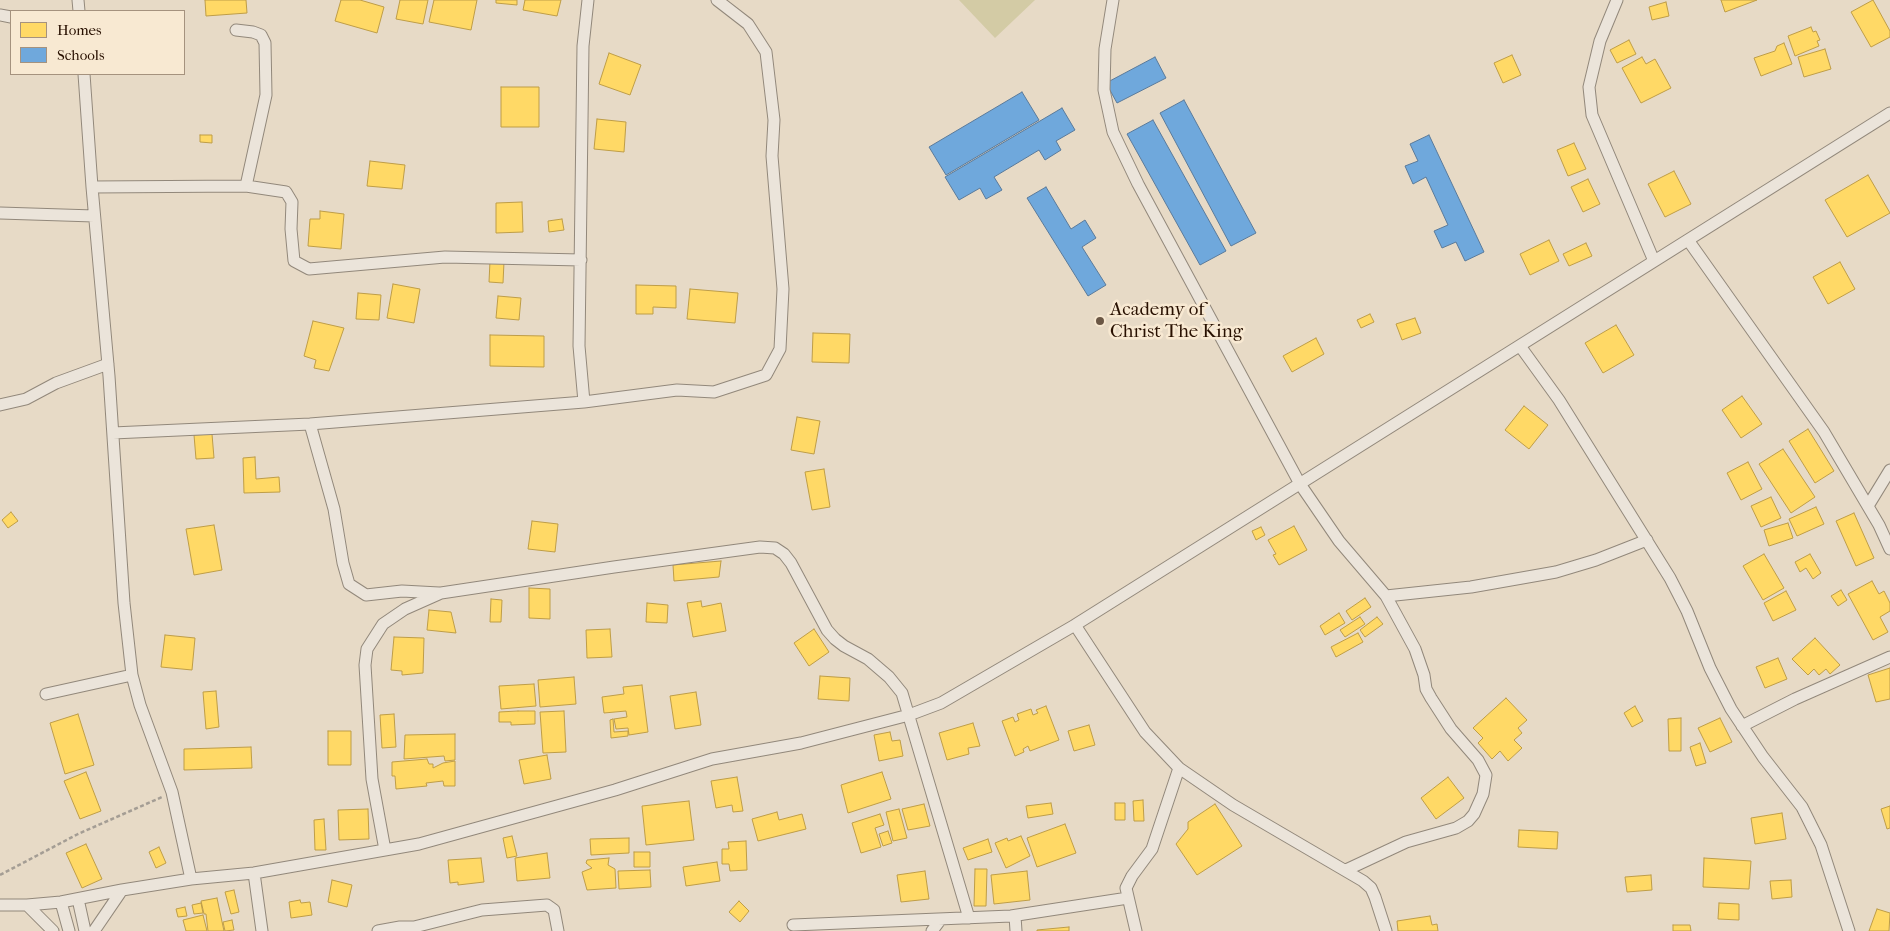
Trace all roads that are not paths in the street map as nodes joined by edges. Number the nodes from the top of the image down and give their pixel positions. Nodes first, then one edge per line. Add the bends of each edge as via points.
1 (588, 0) edge
2 (717, 0) edge
3 (1113, 0) edge
4 (1617, 0) edge
5 (236, 30) dead end
6 (84, 75) edge
7 (1890, 113) edge
8 (246, 186) junction
9 (92, 187) junction
10 (0, 213) edge
11 (94, 216) junction
12 (1688, 240) junction
13 (581, 260) junction
14 (1654, 261) junction
15 (1520, 346) junction
16 (108, 364) junction
17 (584, 402) junction
18 (0, 405) edge
19 (310, 424) junction
20 (112, 433) junction
21 (1890, 470) edge
22 (1300, 484) junction
23 (1868, 506) junction
24 (1646, 540) junction
25 (1890, 549) edge
26 (441, 593) junction
27 (1386, 596) junction
28 (1075, 625) junction
29 (1890, 657) edge
30 (132, 675) junction
31 (46, 694) dead end
32 (909, 715) junction
33 (1742, 726) junction
34 (1179, 768) junction
35 (385, 850) junction
36 (1346, 870) junction
37 (254, 873) junction
38 (190, 879) junction
39 (122, 890) junction
40 (1128, 898) junction
41 (78, 899) junction
42 (61, 902) junction
43 (0, 905) edge
44 (27, 905) junction
45 (1014, 916) junction
46 (969, 918) junction
47 (940, 919) junction
48 (793, 924) dead end
49 (414, 929) edge
50 (53, 931) edge
51 (69, 931) edge
52 (85, 931) edge
53 (94, 931) edge
54 (262, 931) edge
55 (378, 931) edge
56 (558, 931) edge
57 (932, 931) edge
58 (1016, 931) edge
59 (1136, 931) edge
60 (1386, 931) edge
61 (1849, 931) edge

1 - 13 street via 583,46
2 - 17 street via 748,24 766,52 774,120 772,156 783,289 780,349 766,375 714,392 677,390
3 - 22 street via 1105,49 1104,90 1113,132
4 - 14 street via 1600,41 1589,87 1592,115
5 - 8 street via 261,35 265,43 266,95
6 - 9 street
7 - 12 street
8 - 9 street
8 - 13 street via 286,192 292,202 294,260 309,269 445,257
9 - 11 street
10 - 11 street
11 - 16 street
12 - 14 street
12 - 23 street via 1824,432
13 - 17 street via 579,346
14 - 15 street
15 - 22 street
15 - 24 street via 1559,400
16 - 18 street via 56,383 26,399
16 - 20 street
17 - 19 street
19 - 20 street
19 - 26 street via 334,509 349,584 366,595 402,591
20 - 30 street
21 - 23 street
22 - 27 street via 1339,541
22 - 28 street
23 - 25 street
24 - 27 street via 1556,572
24 - 33 street via 1670,578 1710,668
26 - 32 street via 750,548 774,548 790,563 834,639 868,659 889,677 902,693
26 - 35 street via 405,609 383,624 367,649 365,665 372,779
27 - 36 street via 1415,649 1426,689 1451,729 1484,769 1485,784 1474,814 1468,821 1456,828 1406,842
28 - 32 street via 941,703
28 - 34 street via 1145,732
29 - 33 street
30 - 31 street
30 - 38 street via 172,792
32 - 35 street via 802,743 712,759 615,790 419,844
32 - 46 street
33 - 61 street via 1802,807 1821,845
34 - 36 street via 1233,805
34 - 40 street via 1152,849 1126,888
35 - 37 street
36 - 60 street via 1371,888
37 - 38 street
37 - 54 street
38 - 39 street
39 - 41 street
39 - 53 street
40 - 45 street
40 - 59 street
41 - 42 street
41 - 52 street
42 - 44 street
42 - 51 street
43 - 44 street
44 - 50 street
45 - 46 street
45 - 58 street
46 - 47 street
47 - 48 street
47 - 57 street
49 - 55 street via 400,926
49 - 56 street via 482,910 546,905 554,910

